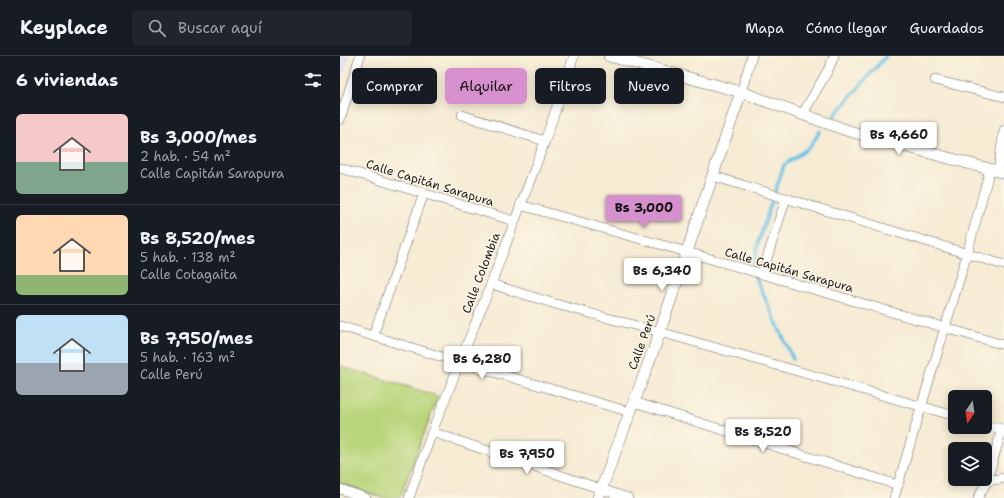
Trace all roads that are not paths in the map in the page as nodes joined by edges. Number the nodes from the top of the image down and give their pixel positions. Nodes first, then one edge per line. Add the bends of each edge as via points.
1 (360, 56) edge
2 (574, 56) edge
3 (609, 56) edge
4 (752, 56) edge
5 (834, 56) edge
6 (935, 80) dead end
7 (741, 92) junction
8 (1004, 97) edge
9 (462, 115) dead end
10 (802, 115) junction
11 (340, 120) edge
12 (1004, 130) edge
13 (544, 141) junction
14 (340, 168) edge
15 (997, 171) edge
16 (713, 176) junction
17 (424, 193) junction
18 (786, 198) junction
19 (520, 205) junction
20 (514, 221) junction
21 (687, 252) junction
22 (967, 254) junction
23 (1004, 265) edge
24 (762, 274) junction
25 (491, 284) junction
26 (340, 326) edge
27 (945, 328) junction
28 (660, 332) junction
29 (373, 336) junction
30 (1004, 345) edge
31 (459, 362) junction
32 (632, 407) junction
33 (921, 407) junction
34 (948, 414) edge
35 (992, 427) edge
36 (432, 432) junction
37 (992, 464) edge
38 (1004, 478) edge
39 (992, 480) edge
40 (898, 485) junction
41 (984, 486) edge
42 (340, 489) edge
43 (600, 494) edge
44 (366, 498) edge
45 (409, 498) edge
46 (628, 498) edge
47 (894, 498) edge
48 (978, 498) edge

1 - 11 street
2 - 13 street, Calle Colombia
3 - 7 street
4 - 7 street, Calle Perú
5 - 10 street
6 - 8 street
7 - 10 street
7 - 16 street, Calle Perú
9 - 13 street
10 - 15 street via 849,131
12 - 15 street
13 - 19 street, Calle Colombia
14 - 17 street, Calle Capitán Sarapura
15 - 22 street
16 - 18 street
16 - 21 street, Calle Perú
17 - 20 street, Calle Capitán Sarapura
17 - 29 street
18 - 22 street
18 - 24 street
19 - 20 street, Calle Colombia
19 - 21 street, Calle Capitán Sarapura
20 - 25 street, Calle Colombia
21 - 24 street, Calle Capitán Sarapura
21 - 28 street, Calle Perú
22 - 23 street
22 - 27 street
24 - 27 street, Calle Capitán Sarapura
25 - 28 street
25 - 31 street, Calle Colombia
26 - 29 street
27 - 30 street, Calle Capitán Sarapura
27 - 33 street
28 - 32 street, Calle Perú
28 - 33 street
29 - 31 street
31 - 32 street
31 - 36 street, Calle Colombia
32 - 40 street
32 - 43 street, Calle Perú
33 - 34 street
33 - 40 street
35 - 37 street via 1002,429
36 - 43 street
36 - 45 street, Calle Colombia
38 - 39 street
40 - 47 street
41 - 48 street
42 - 44 street
43 - 46 street

